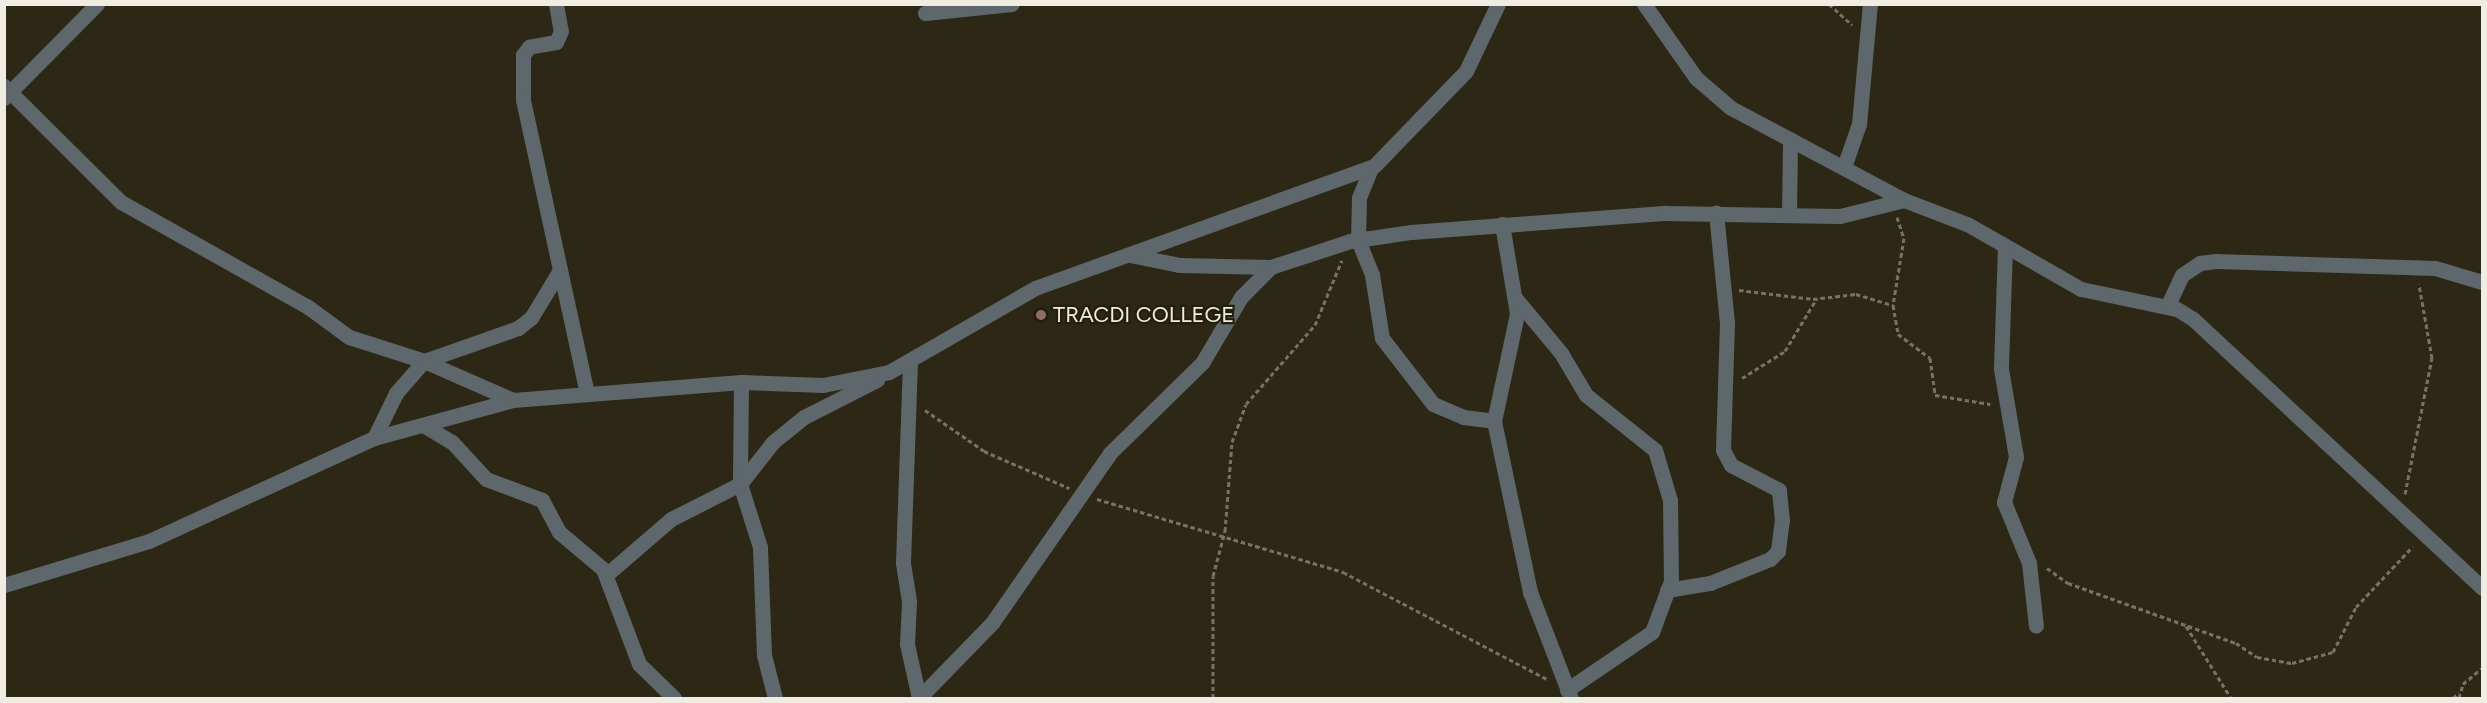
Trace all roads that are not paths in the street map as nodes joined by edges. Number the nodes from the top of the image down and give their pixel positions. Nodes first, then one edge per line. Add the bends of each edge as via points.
1 (97, 4) edge
2 (556, 4) edge
3 (1012, 4) edge
4 (1498, 4) edge
5 (1644, 4) edge
6 (1870, 4) edge
7 (925, 13) dead end
8 (7, 92) edge
9 (1790, 139) junction
10 (1844, 167) junction
11 (1371, 168) junction
12 (1897, 202) junction
13 (1716, 213) junction
14 (1789, 215) junction
15 (1502, 224) junction
16 (1354, 240) junction
17 (2005, 246) junction
18 (1130, 255) junction
19 (1271, 267) junction
20 (560, 270) junction
21 (2482, 282) edge
22 (1516, 299) junction
23 (2166, 307) junction
24 (424, 362) junction
25 (909, 362) junction
26 (889, 372) junction
27 (741, 382) junction
28 (587, 393) junction
29 (513, 400) junction
30 (1494, 421) junction
31 (425, 426) junction
32 (374, 438) junction
33 (740, 484) junction
34 (606, 575) junction
35 (4, 585) edge
36 (2482, 588) edge
37 (1667, 590) junction
38 (2036, 626) dead end
39 (1568, 692) edge
40 (919, 698) edge
41 (674, 699) edge
42 (775, 699) edge

1 - 8 street
2 - 20 street via 561,32 556,42 529,47 523,55 523,100
3 - 7 street
4 - 11 street via 1466,71
5 - 9 street via 1703,86
6 - 10 street via 1860,124
8 - 24 street via 121,202 308,307 349,337
9 - 10 street
9 - 14 street
10 - 12 street
11 - 16 street via 1359,198
11 - 18 street
12 - 14 street via 1848,215
12 - 17 street via 1967,224
13 - 14 street
13 - 15 street
13 - 37 street via 1724,288 1726,459 1782,494 1778,551 1770,559 1710,582
15 - 16 street
15 - 22 street
16 - 19 street
16 - 30 street via 1372,275 1382,338 1396,362 1433,404 1463,417
17 - 23 street via 2081,289
17 - 38 street via 2004,403 2016,457 2004,502 2025,553
18 - 19 street via 1179,265
18 - 25 street via 1035,288
19 - 40 street via 1241,297 1202,363 1117,445 992,623
20 - 24 street via 531,318 518,328
20 - 28 street
21 - 23 street via 2413,268 2200,263 2175,282
22 - 30 street via 1515,329 1494,402
22 - 37 street via 1561,353 1586,395 1658,456 1670,500 1673,559
23 - 36 street via 2217,339 2422,536
24 - 29 street
24 - 32 street via 396,393
25 - 26 street
25 - 40 street via 903,563 909,602 906,644
26 - 27 street via 823,385
26 - 33 street via 842,402 804,417 773,442
27 - 28 street
27 - 33 street
28 - 29 street
29 - 31 street
30 - 39 street via 1530,592
31 - 32 street
31 - 34 street via 452,442 486,479 542,500 556,529
32 - 35 street via 149,541
33 - 34 street via 671,519
33 - 42 street via 760,547 764,655
34 - 41 street via 639,664
37 - 39 street via 1650,635

